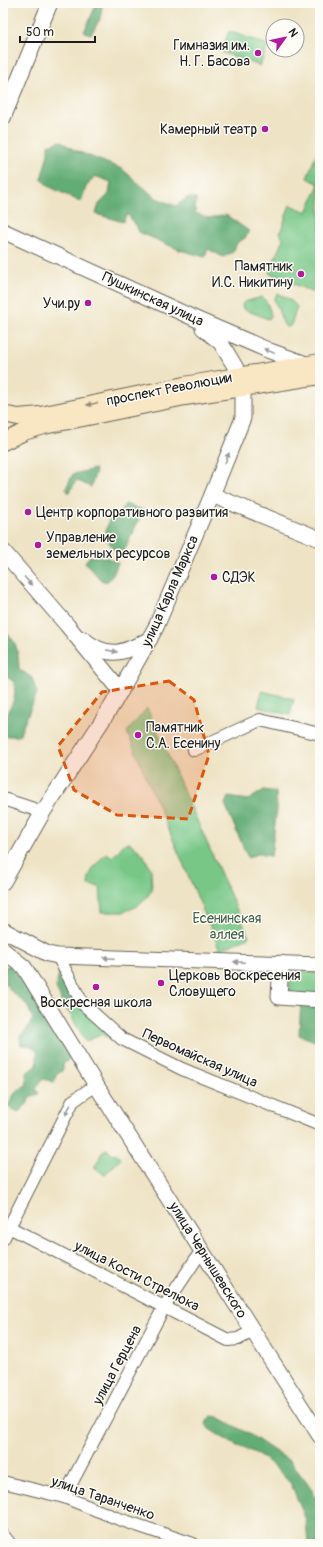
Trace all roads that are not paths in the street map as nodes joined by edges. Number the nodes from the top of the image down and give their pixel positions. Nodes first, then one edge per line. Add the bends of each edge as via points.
1 (50, 3) edge
2 (3, 118) edge
3 (3, 230) edge
4 (187, 315) junction
5 (313, 363) edge
6 (320, 376) edge
7 (241, 382) junction
8 (11, 415) edge
9 (3, 442) edge
10 (212, 495) junction
11 (320, 539) edge
12 (3, 551) edge
13 (67, 625) junction
14 (150, 639) junction
15 (121, 691) junction
16 (320, 734) edge
17 (194, 750) dead end
18 (3, 798) edge
19 (43, 812) junction
20 (3, 882) edge
21 (3, 930) edge
22 (3, 950) edge
23 (58, 956) junction
24 (281, 963) junction
25 (320, 965) edge
26 (320, 1000) edge
27 (96, 1085) junction
28 (320, 1125) edge
29 (9, 1227) junction
30 (3, 1239) edge
31 (202, 1250) junction
32 (164, 1307) junction
33 (253, 1331) junction
34 (320, 1436) edge
35 (3, 1482) edge
36 (64, 1498) junction
37 (3, 1535) edge
38 (10, 1544) edge
39 (193, 1544) edge

1 - 2 street
3 - 4 street, Пушкинская улица
5 -> 4 street, Пушкинская улица via 270,352
4 - 7 street via 221,343
5 - 7 main road, проспект Революции
6 - 7 main road, проспект Революции
7 -> 8 main road, проспект Революции via 184,385 40,415
7 - 9 main road, проспект Революции via 186,397 44,426
10 -> 7 street, улица Карла Маркса via 243,418
10 - 11 street
10 - 14 street, улица Карла Маркса
12 -> 13 street
13 -> 14 street via 94,647 117,653 131,650
13 - 15 street
14 - 15 street, улица Карла Маркса
15 - 19 street, улица Карла Маркса
16 - 17 street via 260,720
18 - 19 street
19 - 20 street, улица Карла Маркса
21 - 23 street via 48,954
22 - 27 street, улица Чернышевского via 24,967
24 -> 23 street
23 - 28 street, Первомайская улица via 82,1003 122,1039 182,1069
24 - 25 street
24 - 26 street via 279,997
27 -> 29 street via 73,1101
27 - 31 street, улица Чернышевского
29 - 30 street
29 - 32 street, улица Кости Стрелюка
31 - 32 street, улица Герцена
31 - 33 street, улица Чернышевского
32 - 33 street, улица Кости Стрелюка via 228,1340 238,1339
32 - 36 street, улица Герцена
33 - 34 street, улица Чернышевского
35 - 36 street, улица Таранченко
36 - 39 street, улица Таранченко
37 - 38 street

